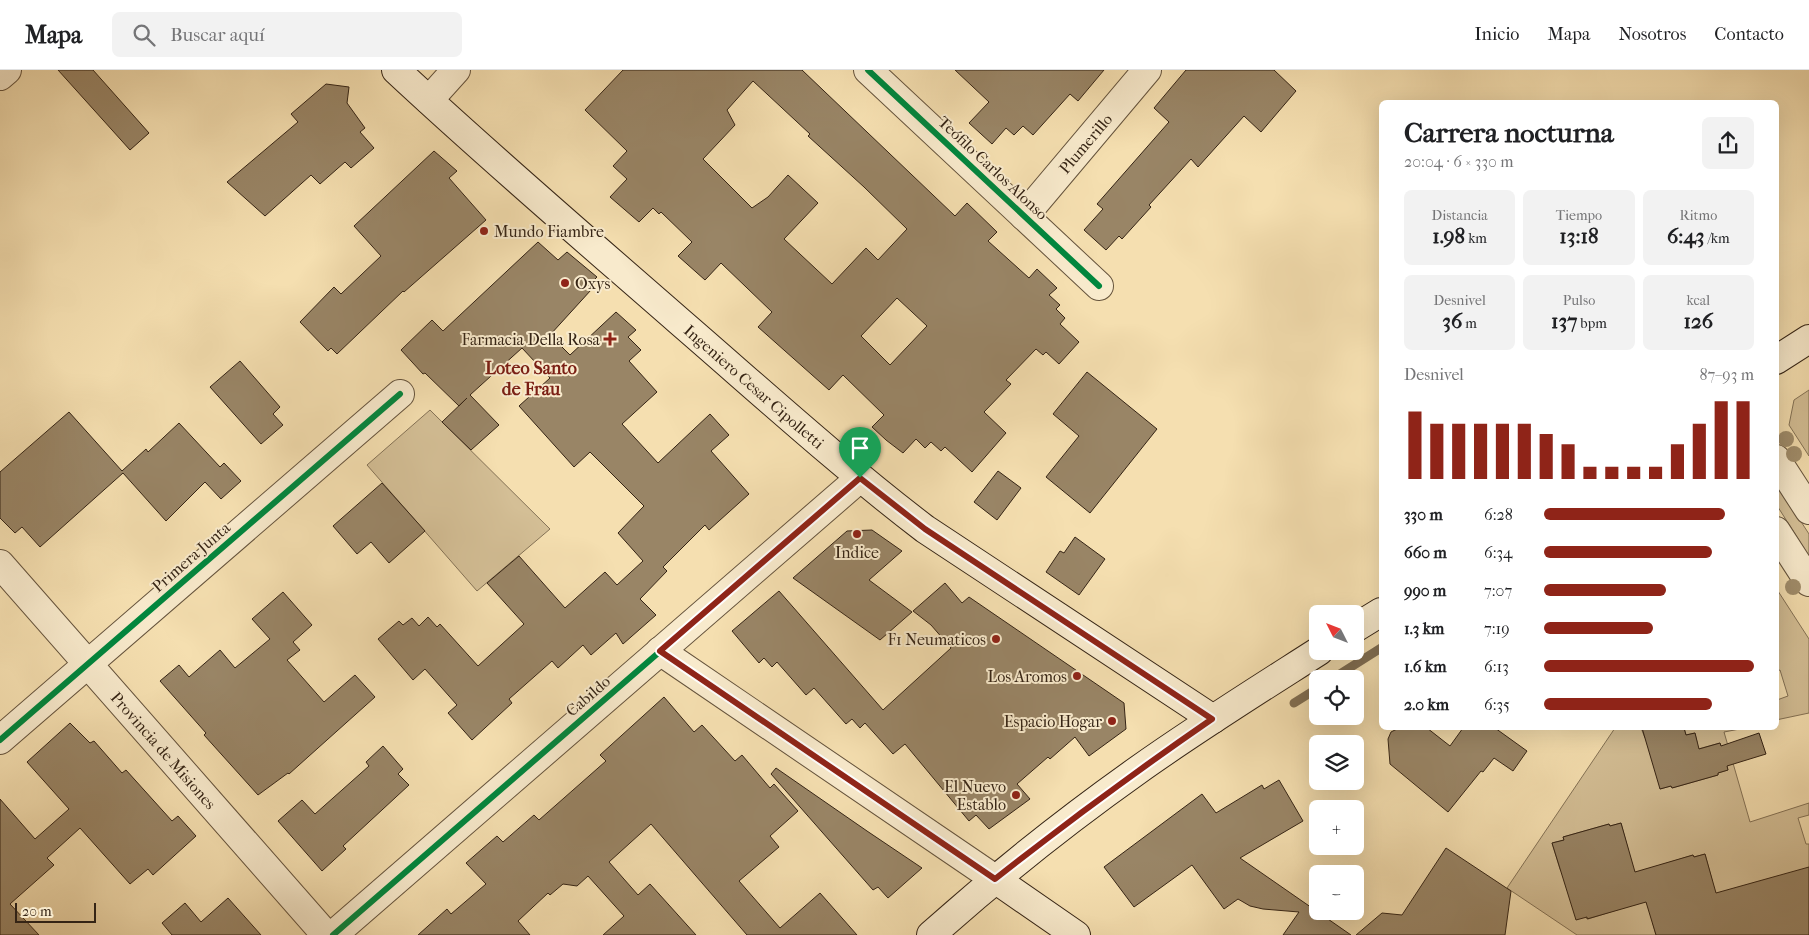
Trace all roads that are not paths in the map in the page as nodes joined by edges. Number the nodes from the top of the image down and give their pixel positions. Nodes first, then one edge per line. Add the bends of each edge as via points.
1 (7, 70) edge
2 (456, 70) edge
3 (868, 70) edge
4 (1147, 70) edge
5 (401, 72) edge
6 (0, 76) edge
7 (429, 100) junction
8 (1024, 216) junction
9 (1099, 286) dead end
10 (1809, 339) edge
11 (1779, 358) edge
12 (400, 394) dead end
13 (1779, 463) edge
14 (860, 478) junction
15 (1809, 510) edge
16 (1779, 536) edge
17 (0, 564) edge
18 (1809, 582) edge
19 (1379, 613) edge
20 (1364, 622) edge
21 (660, 651) junction
22 (1309, 657) edge
23 (88, 664) junction
24 (1212, 719) junction
25 (0, 740) edge
26 (995, 879) junction
27 (326, 935) edge
28 (333, 935) edge
29 (931, 935) edge
30 (1076, 935) edge

1 - 6 street
2 - 7 street
3 - 8 street, Teófilo Carlos Alonso
4 - 8 street, Plumerillo
5 - 7 street, Ingeniero Cesar Cipolletti
7 - 14 street, Ingeniero Cesar Cipolletti
8 - 9 street, Teófilo Carlos Alonso
10 - 11 street
12 - 23 street, Primera Junta
13 - 15 street
14 - 21 street, Cabildo
14 - 24 street, Ingeniero Cesar Cipolletti via 925,529
16 - 18 street
17 - 23 street, Provincia de Misiones
19 - 20 street
21 - 26 street
21 - 28 street, Cabildo
22 - 24 street
23 - 25 street, Primera Junta
23 - 27 street, Provincia de Misiones
24 - 26 street via 1124,780
26 - 29 street
26 - 30 street

